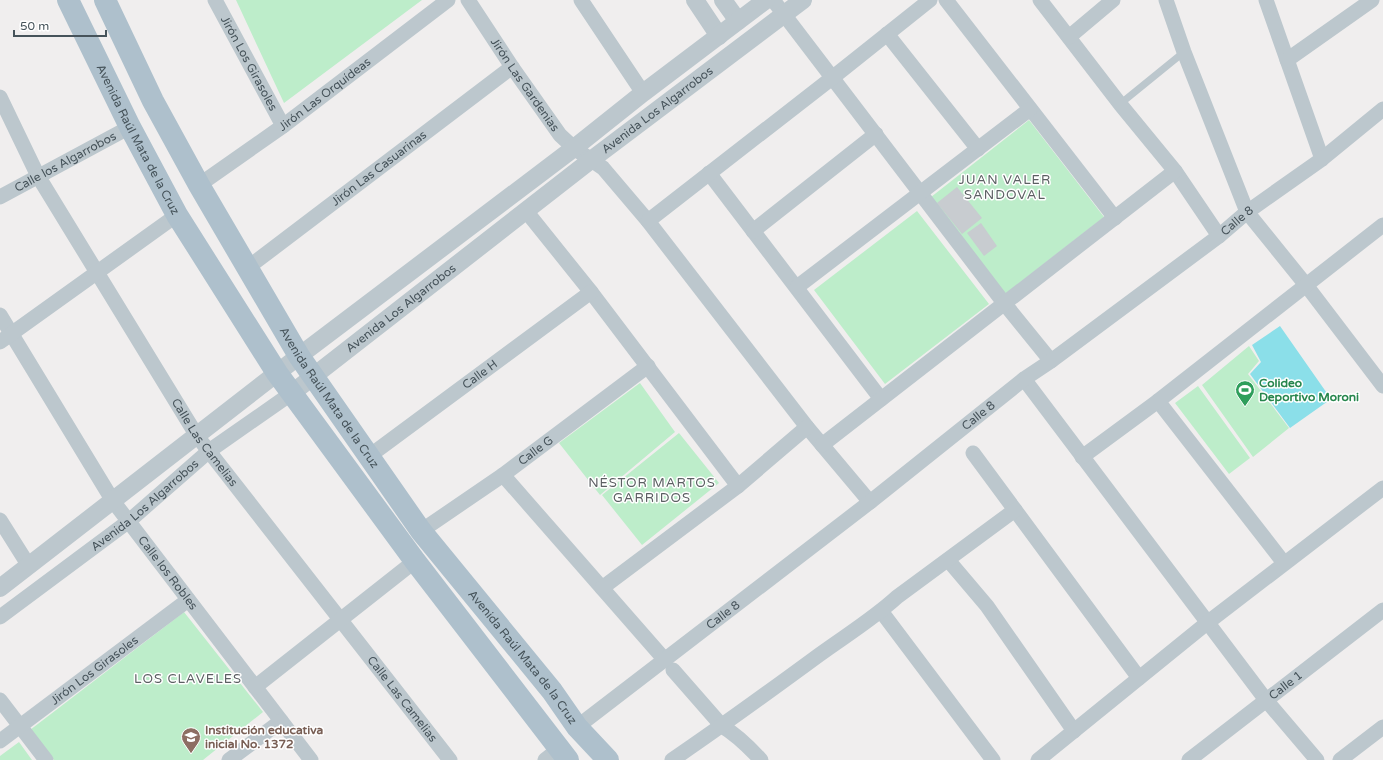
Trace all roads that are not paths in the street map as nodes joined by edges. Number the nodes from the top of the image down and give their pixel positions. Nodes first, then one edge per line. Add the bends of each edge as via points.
1 (68, 0) edge
2 (105, 0) edge
3 (215, 0) edge
4 (448, 0) edge
5 (468, 0) edge
6 (581, 0) edge
7 (695, 0) edge
8 (723, 0) edge
9 (766, 0) edge
10 (773, 0) edge
11 (803, 0) edge
12 (930, 0) edge
13 (946, 0) edge
14 (1040, 0) edge
15 (1113, 0) edge
16 (1166, 0) edge
17 (1266, 0) edge
18 (1371, 0) edge
19 (783, 15) junction
20 (738, 21) junction
21 (887, 34) junction
22 (719, 36) junction
23 (1069, 37) junction
24 (1184, 52) junction
25 (1287, 60) junction
26 (512, 67) junction
27 (832, 78) junction
28 (643, 93) junction
29 (0, 97) edge
30 (1120, 104) junction
31 (1030, 108) junction
32 (1383, 109) edge
33 (283, 126) junction
34 (130, 127) junction
35 (876, 134) junction
36 (574, 148) junction
37 (978, 150) junction
38 (1322, 159) junction
39 (591, 160) junction
40 (1175, 171) junction
41 (709, 174) junction
42 (38, 176) junction
43 (199, 186) junction
44 (920, 194) junction
45 (0, 197) edge
46 (526, 211) junction
47 (1248, 212) junction
48 (176, 215) junction
49 (1115, 218) junction
50 (648, 221) junction
51 (1382, 227) edge
52 (753, 231) junction
53 (1219, 236) junction
54 (246, 269) junction
55 (97, 272) junction
56 (1306, 285) junction
57 (797, 287) junction
58 (592, 292) junction
59 (1004, 304) junction
60 (0, 314) edge
61 (6, 337) edge
62 (299, 356) junction
63 (1051, 361) junction
64 (648, 366) junction
65 (277, 373) junction
66 (313, 376) junction
67 (1024, 379) junction
68 (1383, 386) edge
69 (292, 393) junction
70 (882, 399) junction
71 (1158, 400) junction
72 (807, 427) junction
73 (197, 436) junction
74 (822, 445) junction
75 (209, 451) junction
76 (973, 453) dead end
77 (368, 457) junction
78 (1082, 457) junction
79 (503, 474) junction
80 (738, 486) junction
81 (1383, 488) edge
82 (113, 501) junction
83 (870, 502) junction
84 (1015, 510) junction
85 (0, 520) edge
86 (129, 521) junction
87 (421, 531) junction
88 (948, 560) junction
89 (415, 561) junction
90 (1284, 563) junction
91 (29, 566) junction
92 (0, 588) edge
93 (602, 588) junction
94 (188, 600) junction
95 (1383, 610) edge
96 (881, 611) junction
97 (0, 617) edge
98 (341, 620) junction
99 (1207, 623) junction
100 (669, 665) junction
101 (1138, 678) junction
102 (255, 687) junction
103 (0, 700) edge
104 (1266, 700) junction
105 (281, 721) junction
106 (19, 726) junction
107 (722, 726) junction
108 (1383, 726) edge
109 (577, 727) junction
110 (1074, 731) junction
111 (0, 741) edge
112 (557, 756) edge
113 (46, 760) edge
114 (230, 760) edge
115 (311, 760) edge
116 (450, 760) edge
117 (608, 760) edge
118 (672, 760) edge
119 (761, 760) edge
120 (993, 760) edge
121 (1038, 760) edge
122 (1188, 760) edge
123 (1317, 760) edge
124 (1340, 760) edge

1 - 34 main road, Avenida Raúl Mata de la Cruz
2 - 43 main road, Avenida Raúl Mata de la Cruz via 153,101
3 - 33 street, Jirón Los Girasoles
4 - 33 street, Jirón Las Orquídeas
5 - 26 street, Jirón Las Gardenias
6 - 28 street
7 - 22 street
8 - 20 street
9 - 20 street, Avenida Los Algarrobos
10 - 19 street
11 - 19 street, Avenida Los Algarrobos
12 - 21 street
13 - 31 street
14 - 23 street
15 - 23 street
16 - 24 street
17 - 25 street
18 - 25 street
19 - 27 street
19 - 39 street, Avenida Los Algarrobos
20 - 22 street, Avenida Los Algarrobos
21 - 27 street
21 - 37 street
22 - 28 street, Avenida Los Algarrobos
23 - 30 street
24 - 30 lane
24 - 47 street
25 - 38 street
26 - 36 street, Jirón Las Gardenias via 560,135
26 - 54 street, Jirón Las Casuarinas
27 - 35 street
27 - 41 street
28 - 36 street, Avenida Los Algarrobos
29 - 42 street, Calle Las Camelias
30 - 40 street
31 - 37 street
31 - 49 street
32 - 38 street, Calle 8
33 - 43 street, Jirón Las Orquídeas
34 - 42 street, Calle los Algarrobos
34 - 48 main road, Avenida Raúl Mata de la Cruz
35 - 44 street
35 - 52 street
36 - 39 street, Jirón Las Gardenias
36 - 62 street, Avenida Los Algarrobos
37 - 44 street
38 - 47 street, Calle 8
39 - 46 street, Avenida Los Algarrobos
39 - 50 street, Jirón Las Gardenias via 603,168
40 - 49 street
40 - 53 street
41 - 50 street
41 - 52 street
42 - 45 street, Calle los Algarrobos
42 - 55 street, Calle Las Camelias
43 - 54 main road, Avenida Raúl Mata de la Cruz
44 - 57 street
44 - 59 street
46 - 58 street
46 - 66 street, Avenida Los Algarrobos
47 - 53 street, Calle 8
47 - 56 street
48 - 55 street
48 - 65 main road, Avenida Raúl Mata de la Cruz
49 - 59 street
50 - 72 street, Jirón Las Gardenias
51 - 56 street
52 - 57 street
53 - 63 street, Calle 8
54 - 62 main road, Avenida Raúl Mata de la Cruz
55 - 61 street
55 - 73 street, Calle Las Camelias
56 - 68 street
56 - 71 street
57 - 70 street
58 - 64 street
58 - 77 street, Calle H
59 - 63 street
59 - 70 street
60 - 61 street, Calle los Robles
61 - 82 street, Calle los Robles
62 - 65 street, Avenida Los Algarrobos
62 - 66 main road, Avenida Raúl Mata de la Cruz
63 - 67 street, Calle 8
64 - 79 street, Calle G
64 - 80 street
65 - 69 main road, Avenida Raúl Mata de la Cruz
65 - 73 street, Avenida Los Algarrobos
66 - 69 street, Avenida Los Algarrobos
66 - 77 main road, Avenida Raúl Mata de la Cruz
67 - 78 street
67 - 83 street, Calle 8
69 - 75 street, Avenida Los Algarrobos
69 - 89 main road, Avenida Raúl Mata de la Cruz
70 - 74 street
71 - 78 street
71 - 90 street
72 - 74 street, Jirón Las Gardenias
72 - 80 street
73 - 75 street, Calle Las Camelias
73 - 82 street, Avenida Los Algarrobos
74 - 83 street, Jirón Las Gardenias
75 - 86 street, Avenida Los Algarrobos
75 - 98 street, Calle Las Camelias
76 - 84 street
77 - 87 main road, Avenida Raúl Mata de la Cruz
78 - 99 street
79 - 87 street, Calle G
79 - 93 street
80 - 93 street
81 - 90 street
82 - 86 street, Calle los Robles
82 - 91 street, Avenida Los Algarrobos
83 - 100 street, Calle 8
84 - 88 street
84 - 101 street
85 - 91 street
86 - 94 street, Calle los Robles
86 - 97 street, Avenida Los Algarrobos
87 - 109 main road, Avenida Raúl Mata de la Cruz via 552,691
88 - 96 street
88 - 110 street via 987,606
89 - 98 street
89 - 112 main road, Avenida Raúl Mata de la Cruz
90 - 99 street
91 - 92 street, Avenida Los Algarrobos
93 - 100 street
94 - 102 street, Calle los Robles
94 - 106 street, Jirón Los Girasoles
95 - 104 street, Calle 1
96 - 107 street
96 - 120 street
98 - 102 street
98 - 116 street, Calle Las Camelias
99 - 101 street
99 - 104 street
100 - 107 street
100 - 109 street, Calle 8
101 - 110 street
102 - 105 street, Calle los Robles
103 - 106 street
104 - 122 street, Calle 1
104 - 123 street
105 - 114 street
105 - 115 street, Calle los Robles
106 - 111 street, Jirón Los Girasoles
106 - 113 street
107 - 118 street
107 - 119 street via 750,747
108 - 124 street
109 - 117 main road, Avenida Raúl Mata de la Cruz
110 - 121 street

